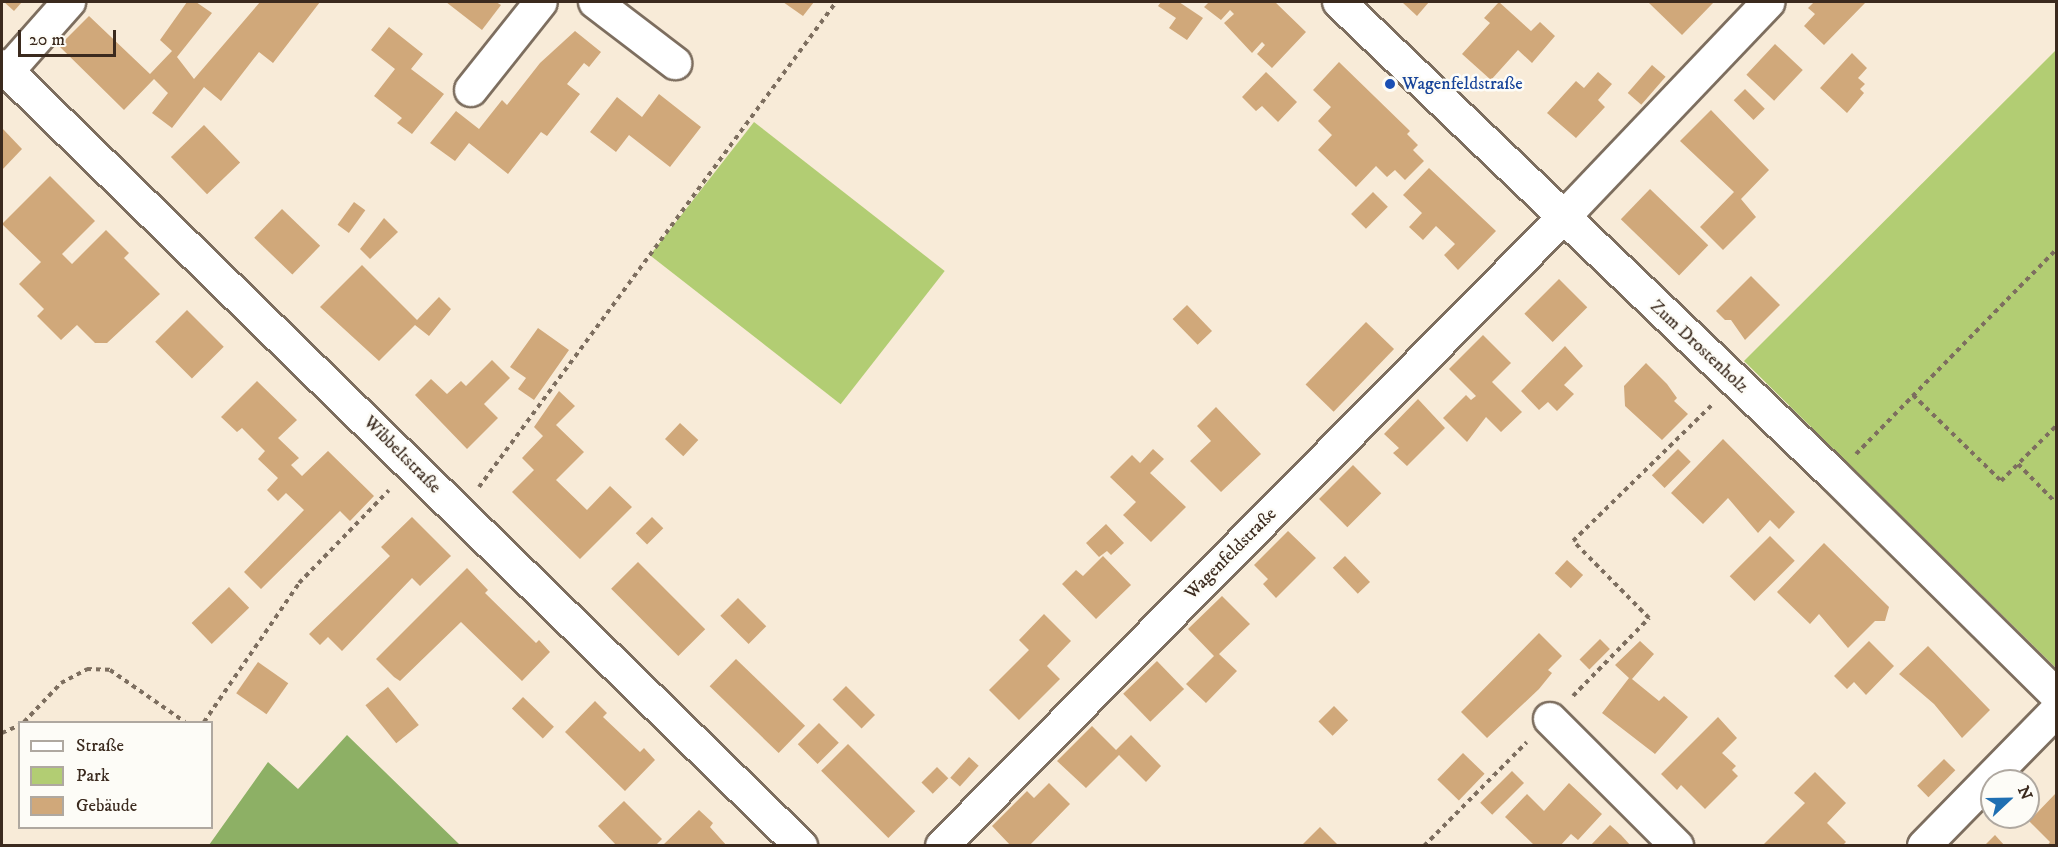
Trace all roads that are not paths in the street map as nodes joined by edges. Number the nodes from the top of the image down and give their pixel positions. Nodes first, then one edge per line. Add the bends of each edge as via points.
1 (69, 2) edge
2 (541, 2) edge
3 (595, 2) edge
4 (1339, 2) edge
5 (1770, 2) edge
6 (675, 63) dead end
7 (4, 69) edge
8 (471, 90) dead end
9 (1563, 218) junction
10 (2056, 695) edge
11 (2056, 711) edge
12 (1550, 719) road end
13 (801, 846) edge
14 (942, 846) edge
15 (1677, 846) edge
16 (1924, 846) edge

1 - 7 street
2 - 8 street
3 - 6 street
4 - 9 street, Zum Drostenholz
5 - 9 street, Wagenfeldstraße
7 - 13 street, Wibbeltstraße
9 - 10 street, Zum Drostenholz via 1834,475
9 - 14 street, Wagenfeldstraße
11 - 16 street
12 - 15 street

